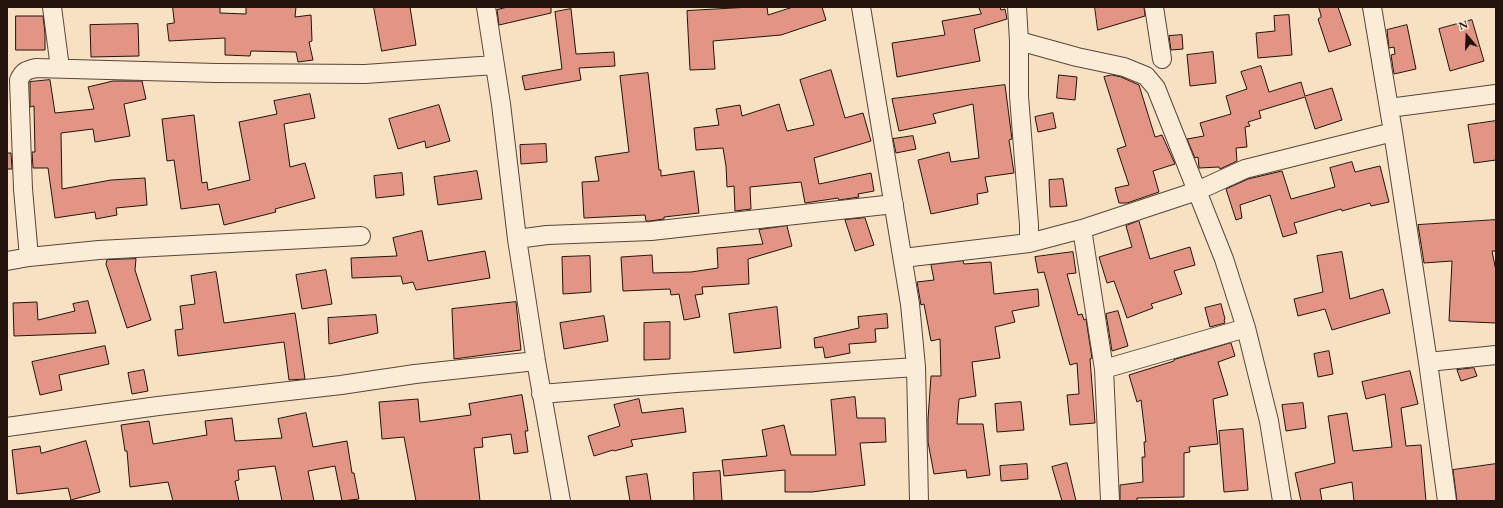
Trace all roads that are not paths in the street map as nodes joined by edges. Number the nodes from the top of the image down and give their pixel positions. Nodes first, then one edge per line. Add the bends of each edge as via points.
1 (52, 7) edge
2 (486, 7) edge
3 (862, 7) edge
4 (1017, 7) edge
5 (1154, 7) edge
6 (1372, 7) edge
7 (1019, 41) junction
8 (1162, 59) dead end
9 (495, 65) junction
10 (60, 68) junction
11 (14, 73) edge
12 (1496, 94) edge
13 (1389, 108) junction
14 (1393, 132) junction
15 (1197, 191) junction
16 (894, 204) junction
17 (1082, 229) junction
18 (361, 236) dead end
19 (517, 239) junction
20 (1029, 243) junction
21 (29, 257) junction
22 (903, 258) junction
23 (7, 262) edge
24 (1246, 328) junction
25 (1496, 355) edge
26 (536, 361) junction
27 (1428, 362) junction
28 (916, 367) junction
29 (1104, 369) junction
30 (541, 394) junction
31 (7, 427) edge
32 (561, 501) edge
33 (919, 501) edge
34 (1110, 501) edge
35 (1282, 501) edge
36 (1447, 501) edge

1 - 10 street
2 - 9 street
3 - 16 street
4 - 7 street
5 - 8 street
6 - 13 street
7 - 15 street via 1124,67 1146,76 1156,88
7 - 20 street via 1019,96
9 - 10 street via 365,74
9 - 19 street
10 - 11 street via 36,68
11 - 21 street via 19,80 23,189
12 - 13 street
13 - 14 street
14 - 15 street via 1245,168
14 - 27 street
15 - 17 street
15 - 24 street via 1224,259
16 - 19 street via 651,231
16 - 22 street
17 - 20 street
17 - 29 street
18 - 21 street via 99,250
19 - 26 street
20 - 22 street
21 - 23 street
22 - 28 street
24 - 29 street
24 - 35 street via 1269,421
25 - 27 street
26 - 30 street
26 - 31 street via 158,406
27 - 36 street
28 - 30 street
28 - 33 street
29 - 34 street
30 - 32 street

